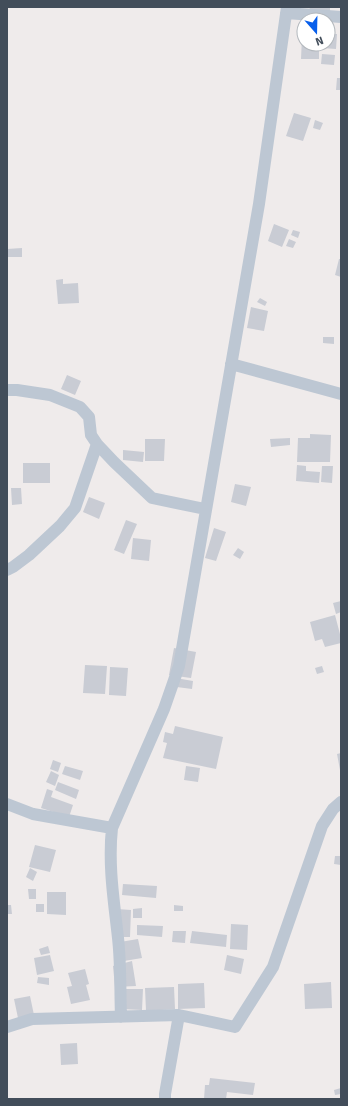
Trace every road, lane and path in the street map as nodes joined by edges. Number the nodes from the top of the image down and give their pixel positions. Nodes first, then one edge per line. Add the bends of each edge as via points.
1 (286, 10) edge
2 (341, 17) edge
3 (231, 364) junction
4 (7, 390) edge
5 (341, 394) edge
6 (97, 444) junction
7 (205, 508) junction
8 (7, 570) edge
9 (341, 802) edge
10 (7, 804) edge
11 (112, 828) junction
12 (179, 1016) junction
13 (121, 1017) junction
14 (7, 1027) edge
15 (165, 1099) edge

1 - 2 street
1 - 3 street via 259,204
3 - 5 street
3 - 7 street
4 - 6 street via 50,395 80,407 89,417 91,435
6 - 7 street via 152,498
6 - 8 street via 75,508 29,555
7 - 11 street via 178,666 164,709
9 - 12 street via 322,826 273,966 235,1027
10 - 11 street via 33,814
11 - 13 street via 110,872 118,940
12 - 13 street
12 - 15 street
13 - 14 street via 32,1019

